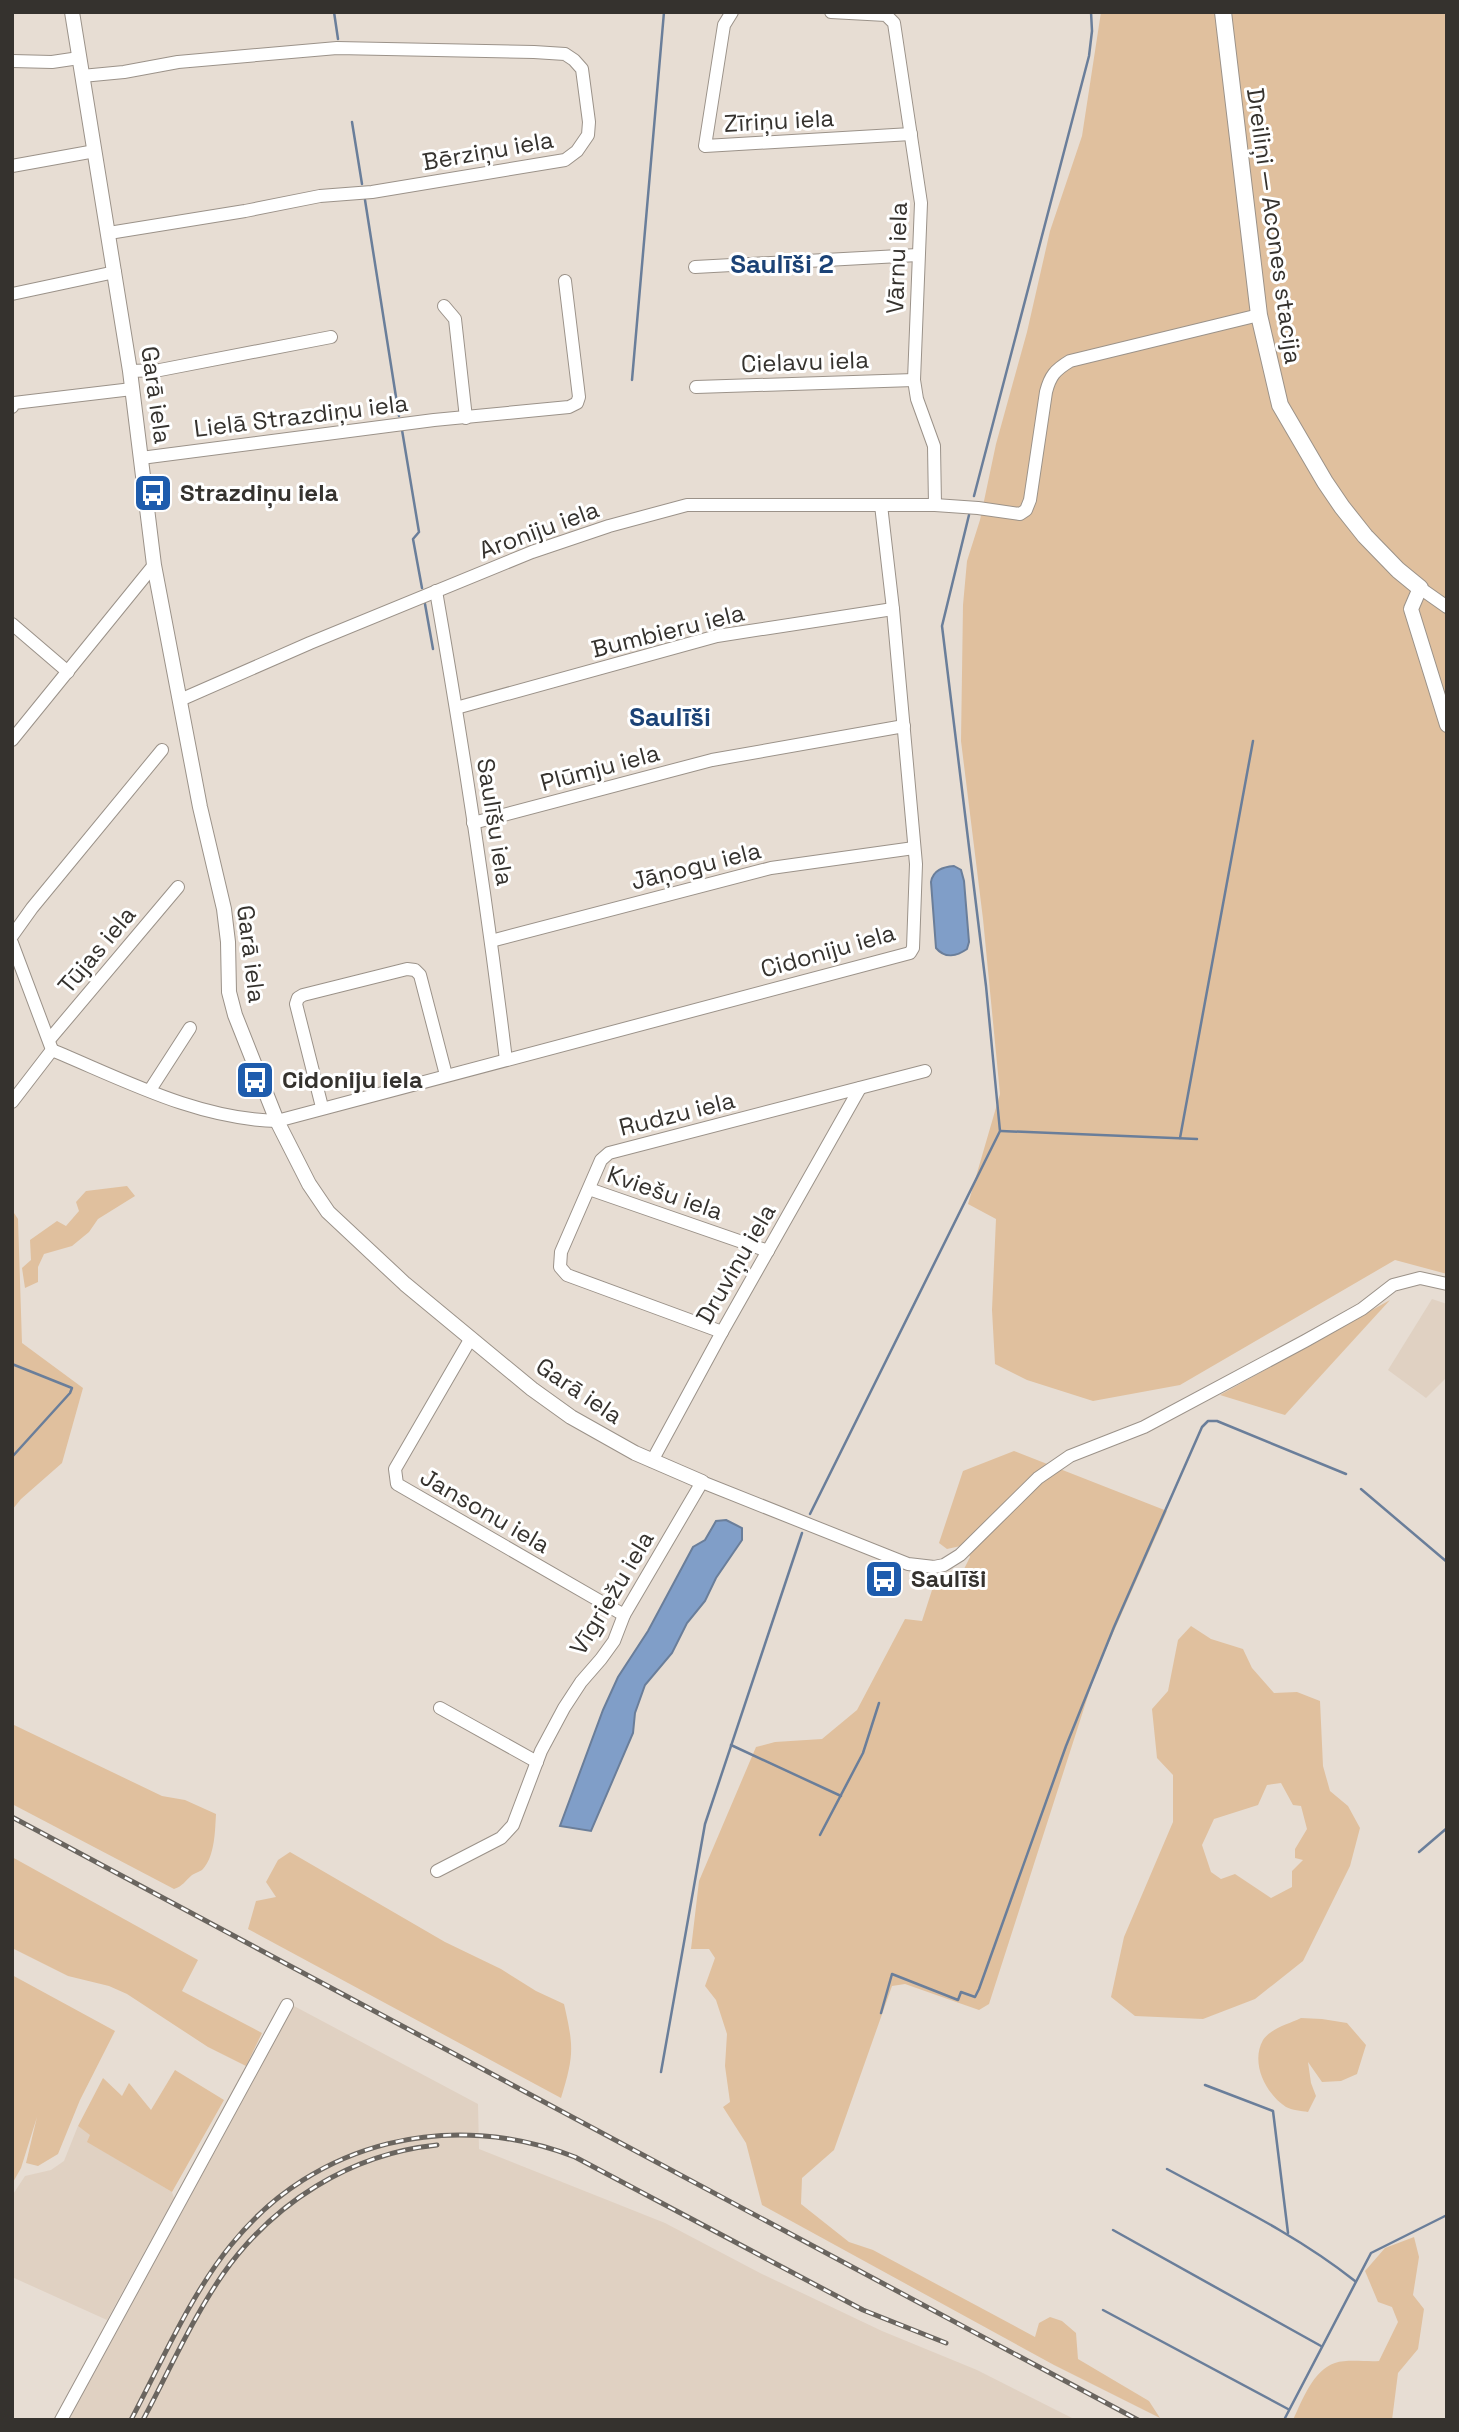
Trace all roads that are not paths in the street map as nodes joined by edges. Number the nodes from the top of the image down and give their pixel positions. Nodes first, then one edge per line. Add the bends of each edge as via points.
1 (72, 12) edge
2 (732, 12) edge
3 (831, 12) edge
4 (1223, 12) edge
5 (79, 58) junction
6 (12, 61) edge
7 (82, 76) junction
8 (911, 134) junction
9 (95, 151) junction
10 (12, 166) edge
11 (108, 233) junction
12 (918, 255) junction
13 (695, 267) dead end
14 (115, 272) junction
15 (565, 281) dead end
16 (12, 294) edge
17 (444, 306) dead end
18 (1259, 315) junction
19 (331, 337) dead end
20 (130, 371) junction
21 (915, 380) junction
22 (696, 387) dead end
23 (132, 388) junction
24 (12, 407) edge
25 (466, 418) junction
26 (141, 457) junction
27 (881, 505) junction
28 (935, 505) junction
29 (154, 565) junction
30 (1419, 587) junction
31 (436, 591) junction
32 (1447, 607) edge
33 (893, 609) junction
34 (12, 624) edge
35 (68, 672) junction
36 (180, 701) junction
37 (456, 708) junction
38 (1447, 725) edge
39 (904, 726) junction
40 (12, 740) edge
41 (163, 750) dead end
42 (473, 823) junction
43 (914, 848) junction
44 (178, 887) dead end
45 (12, 936) edge
46 (491, 941) junction
47 (12, 943) edge
48 (190, 1028) dead end
49 (50, 1045) junction
50 (506, 1060) junction
51 (925, 1071) dead end
52 (446, 1075) junction
53 (859, 1088) junction
54 (149, 1090) junction
55 (12, 1102) edge
56 (322, 1107) junction
57 (276, 1121) junction
58 (589, 1189) junction
59 (768, 1251) junction
60 (1447, 1284) edge
61 (722, 1332) junction
62 (471, 1338) junction
63 (652, 1461) junction
64 (702, 1482) junction
65 (624, 1615) junction
66 (440, 1708) dead end
67 (537, 1762) junction
68 (437, 1871) dead end
69 (287, 2005) dead end
70 (61, 2420) edge

1 - 5 street, Garā iela
2 - 8 street, Zīriņu iela via 724,25 705,146
3 - 8 street, Vārnu iela via 886,15 894,23
4 - 18 main road, Dreiliņi — Acones stacija
5 - 6 street
5 - 7 street, Garā iela
7 - 9 street, Garā iela
7 - 11 street, Bērziņu iela via 337,48 555,53 565,54 582,69 588,135 565,160
8 - 12 street, Vārnu iela via 921,203
9 - 10 street
9 - 11 street, Garā iela
11 - 14 street, Garā iela
12 - 13 street
12 - 21 street, Vārnu iela
14 - 16 street
14 - 20 street, Garā iela
15 - 25 street, Lielā Strazdiņu iela via 579,397 576,403
17 - 25 street via 455,319
18 - 28 street, Aroniju iela via 1070,361 1056,369 1049,379 1035,479 1026,510 1012,514
18 - 30 main road, Dreiliņi — Acones stacija via 1280,405 1325,482 1365,536
19 - 20 street via 160,370
20 - 23 street, Garā iela
21 - 22 street, Cielavu iela
21 - 28 street, Vārnu iela via 934,446
23 - 24 street
23 - 26 street, Garā iela
25 - 26 street, Lielā Strazdiņu iela
26 - 29 street, Garā iela
27 - 28 street, Aroniju iela
27 - 31 street, Aroniju iela via 687,505 609,526
27 - 33 street, Cidoniju iela
29 - 35 street
29 - 36 street, Garā iela
30 - 32 street
30 - 38 street via 1411,609
31 - 36 street, Aroniju iela
31 - 37 street, Saulīšu iela
33 - 37 street, Bumbieru iela via 717,636
33 - 39 street, Cidoniju iela
34 - 35 street
35 - 40 street
36 - 57 street, Garā iela via 224,909 229,992
37 - 42 street, Saulīšu iela
39 - 42 street, Plūmju iela via 712,760
39 - 43 street, Cidoniju iela
41 - 45 street
42 - 46 street, Saulīšu iela
43 - 46 street, Jāņogu iela via 771,868
43 - 50 street, Cidoniju iela via 910,953
44 - 49 street, Tūjas iela
46 - 50 street, Saulīšu iela
47 - 49 street
48 - 54 street
49 - 54 street, Cidoniju iela
49 - 55 street
50 - 52 street, Cidoniju iela
51 - 53 street, Rudzu iela
52 - 56 street, Cidoniju iela
52 - 56 street via 415,970 303,995 296,1004
53 - 58 street, Rudzu iela via 609,1153 601,1160
53 - 59 street, Druviņu iela
54 - 57 street, Cidoniju iela via 199,1110
56 - 57 street, Cidoniju iela
57 - 62 street, Garā iela via 328,1212
58 - 59 street, Kviešu iela
58 - 61 street, Rudzu iela via 561,1252 560,1267 567,1275
59 - 61 street, Druviņu iela
60 - 64 street, Garā iela via 1420,1278 1393,1285 1362,1309 1143,1427 1070,1456 1038,1478 960,1555 944,1565 908,1564
61 - 63 street, Druviņu iela
62 - 63 street, Garā iela via 571,1417
62 - 65 street, Jansonu iela via 395,1469 397,1484
63 - 64 street, Garā iela
64 - 65 street, Vīgriežu iela
65 - 67 street, Vīgriežu iela via 614,1641 581,1682
66 - 67 street
67 - 68 street, Vīgriežu iela via 513,1825 501,1839
69 - 70 street

